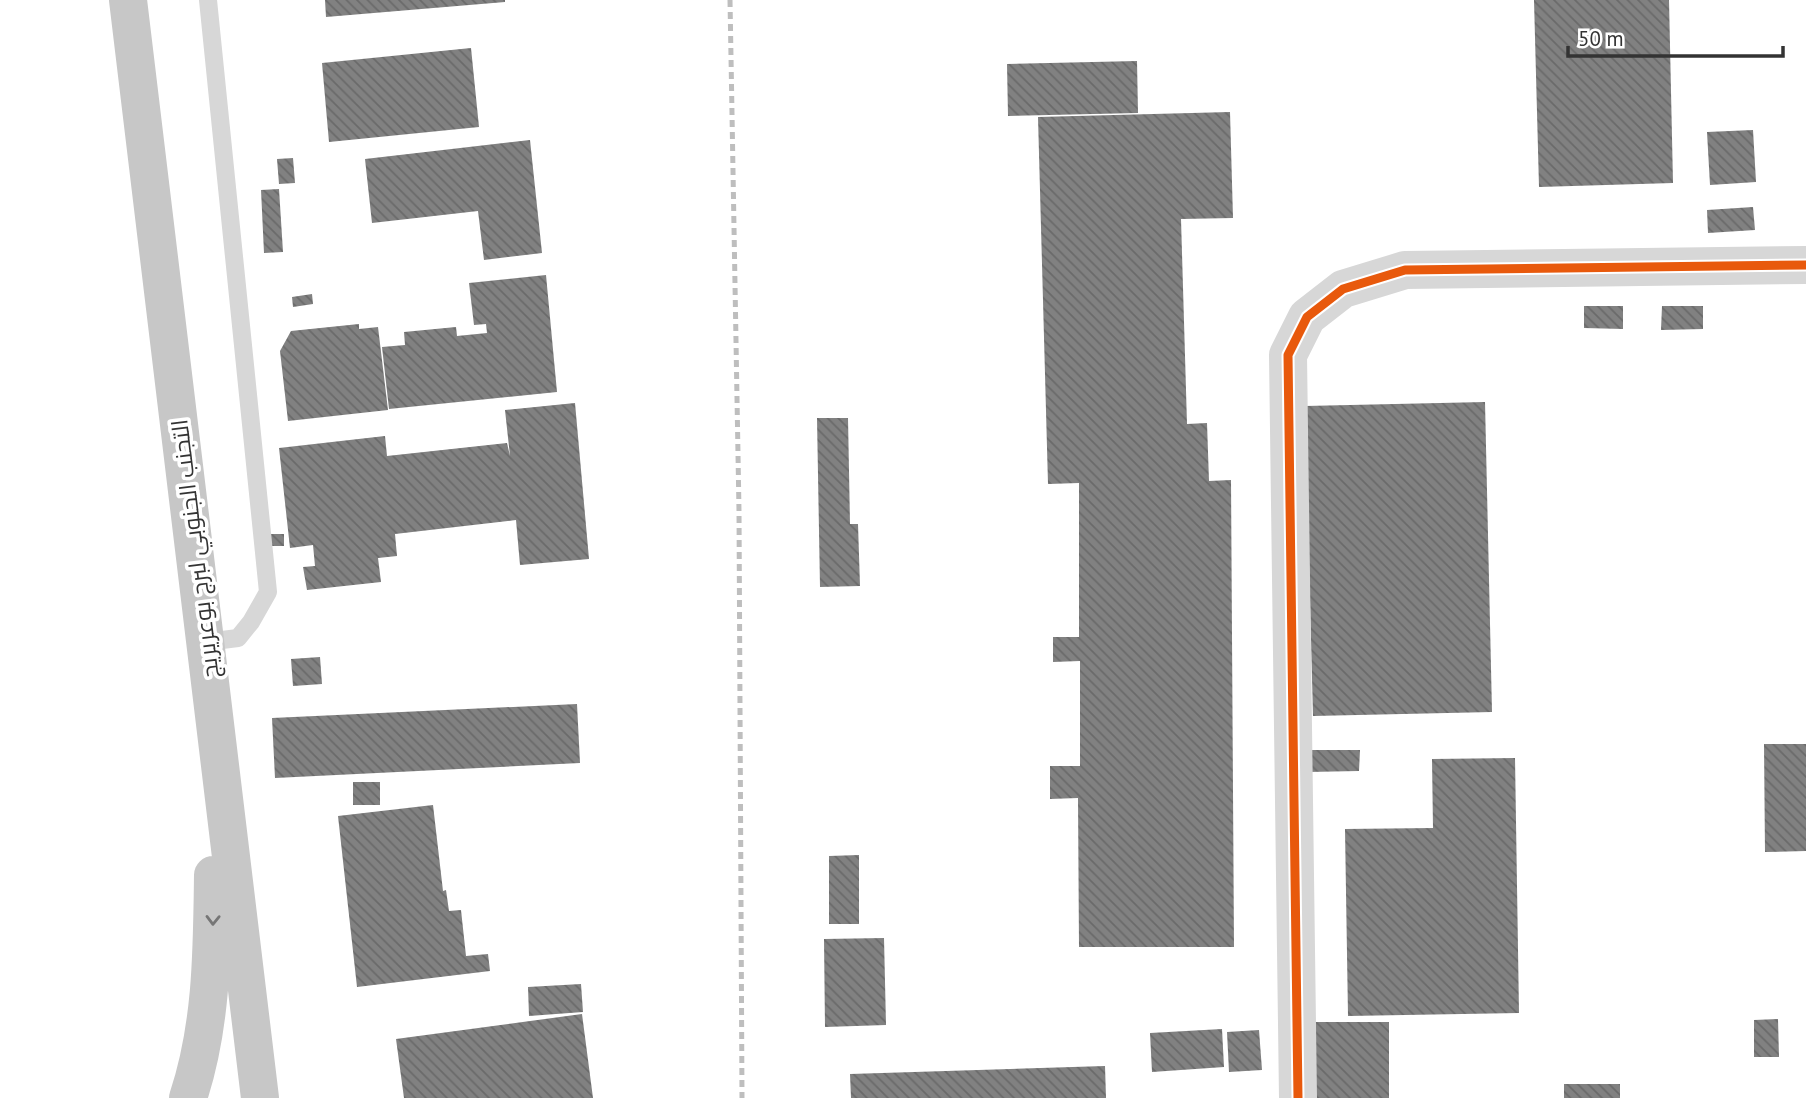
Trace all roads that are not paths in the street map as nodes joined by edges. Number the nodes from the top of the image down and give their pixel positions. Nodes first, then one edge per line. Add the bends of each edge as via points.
1 (128, 0) edge
2 (208, 0) edge
3 (1806, 265) edge
4 (199, 583) junction
5 (206, 642) junction
6 (188, 1098) edge
7 (260, 1098) edge
8 (1298, 1098) edge

1 - 4 highway, التجنب الجنوبي لبرج بوعريريج
2 - 5 lane via 268,592 238,638
3 - 8 street via 1405,270 1343,289 1307,317 1288,355
4 - 5 highway, التجنب الجنوبي لبرج بوعريريج
4 -> 6 highway via 214,783 213,930 210,996
5 - 7 highway, التجنب الجنوبي لبرج بوعريريج

